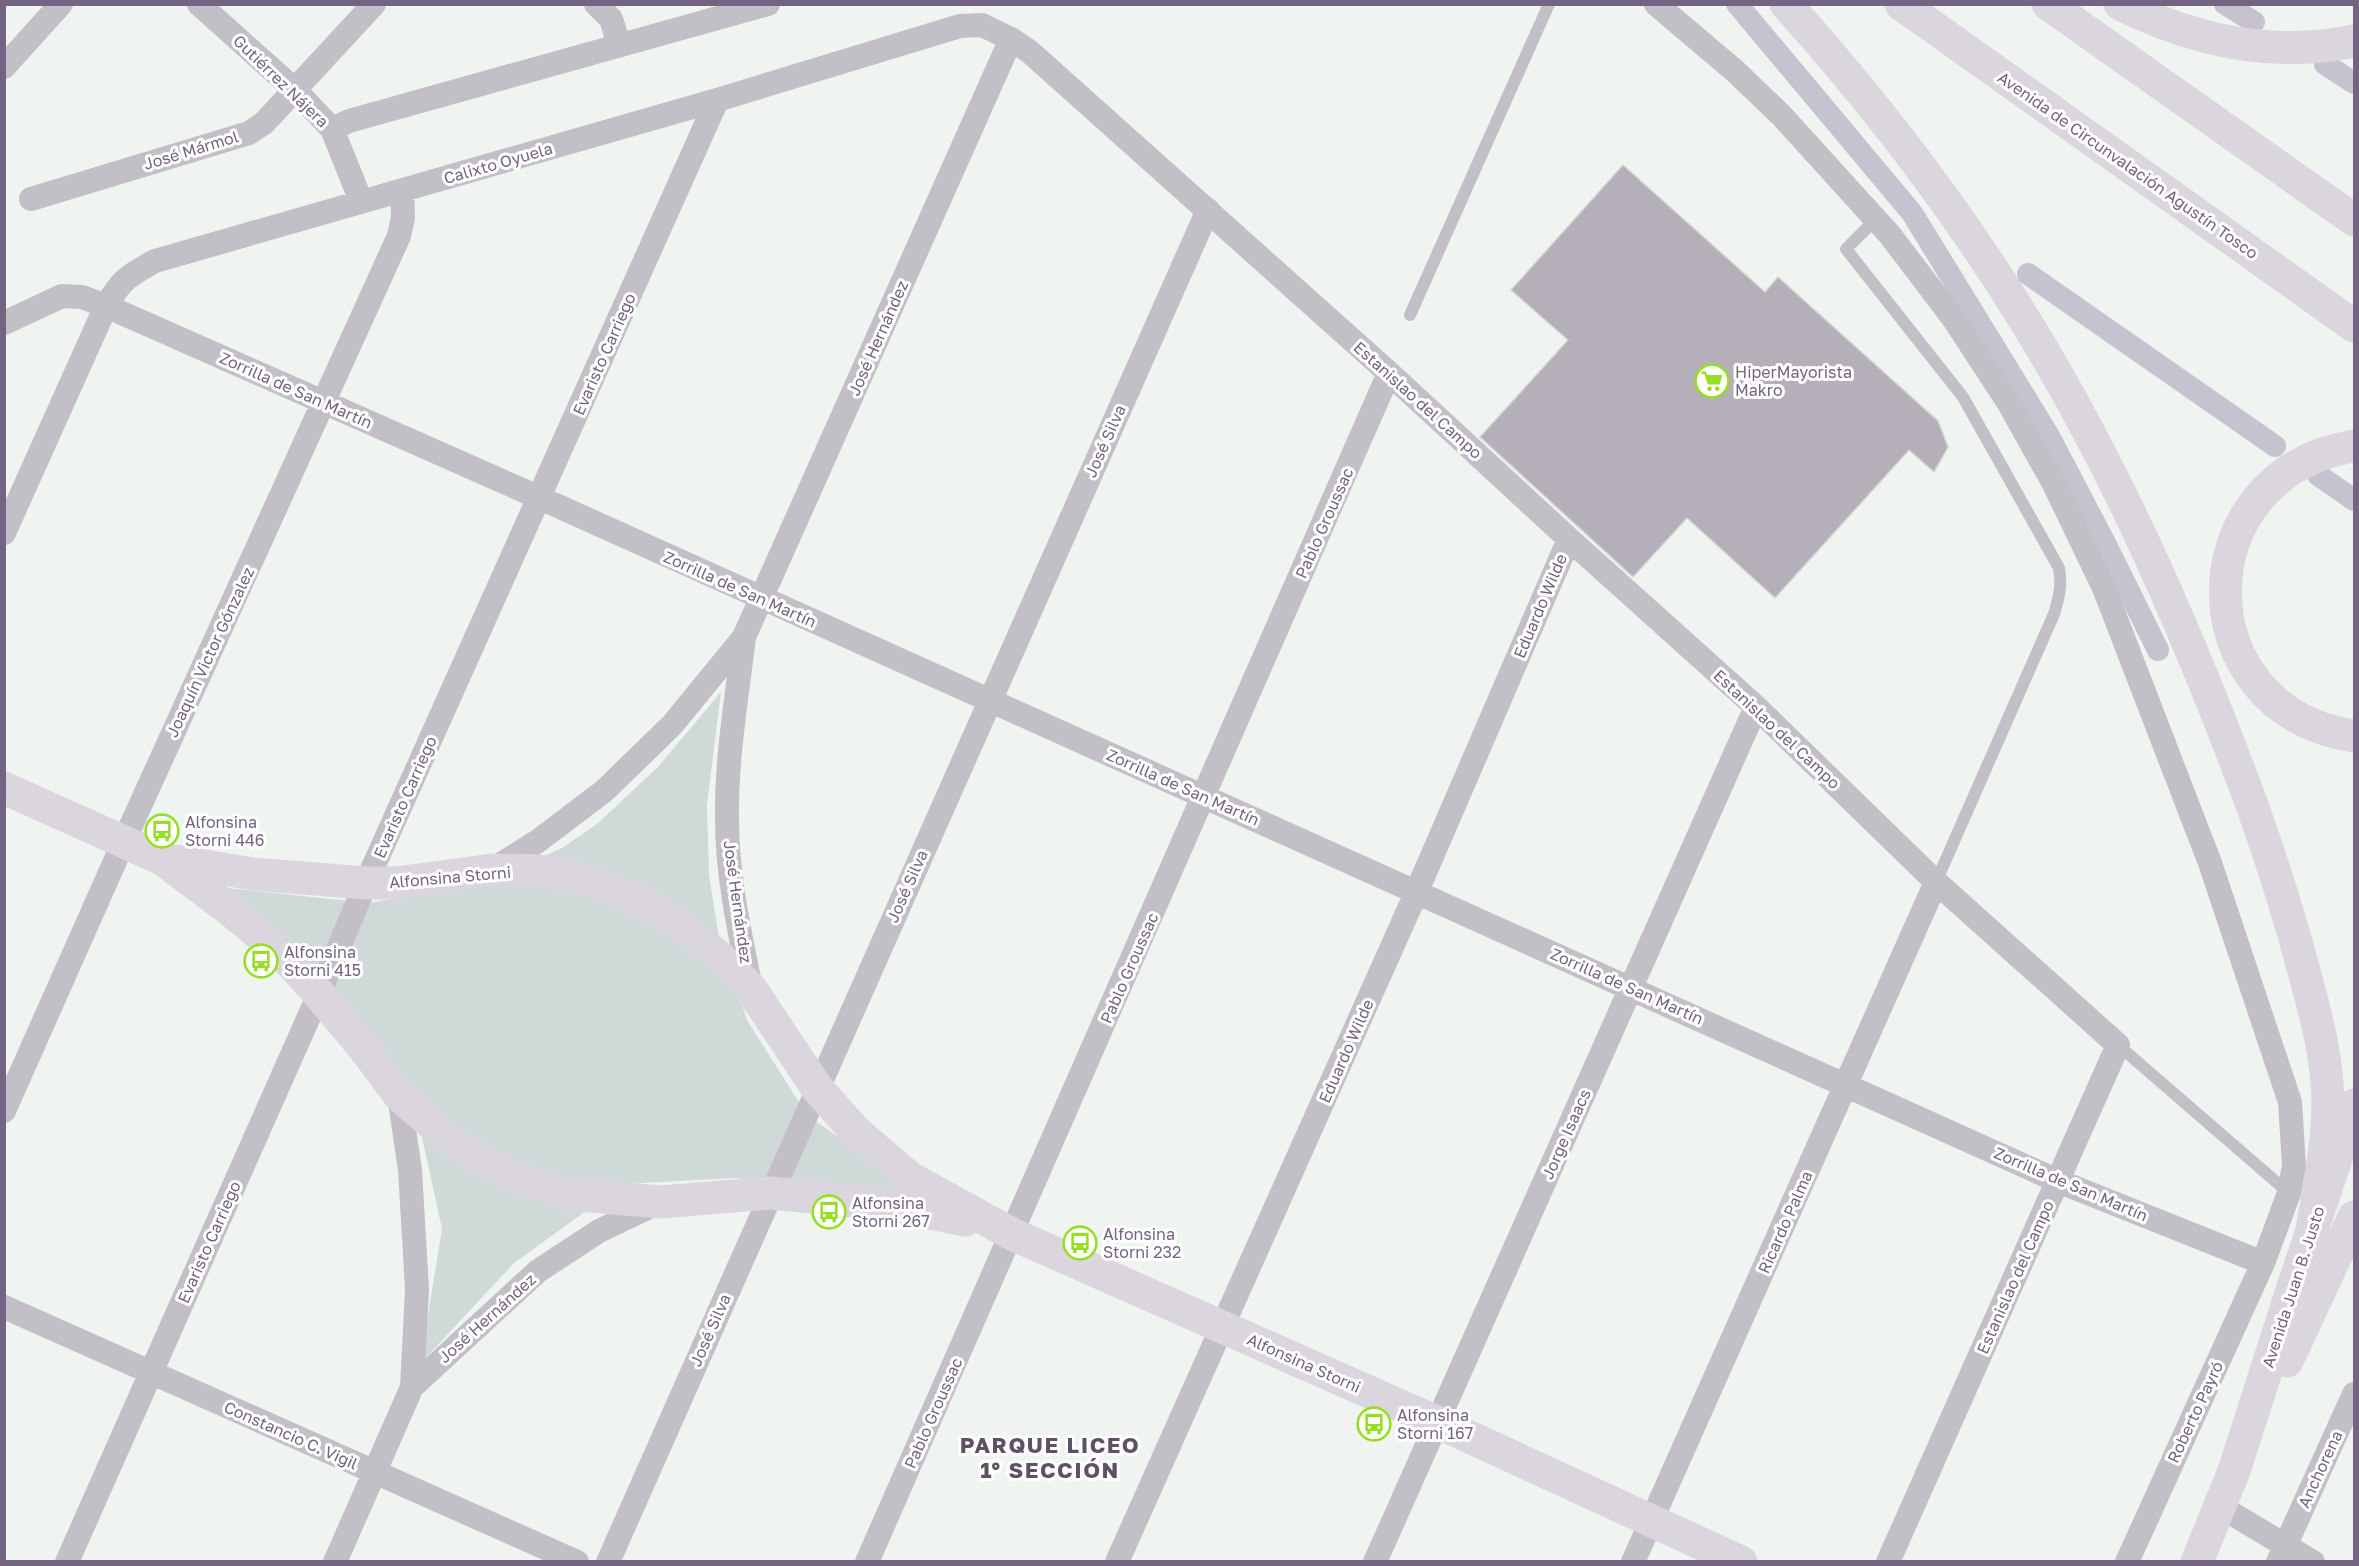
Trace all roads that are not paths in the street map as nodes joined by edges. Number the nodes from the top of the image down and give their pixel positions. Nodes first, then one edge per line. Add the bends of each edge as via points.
1 (61, 4) edge
2 (200, 4) edge
3 (374, 4) edge
4 (768, 4) edge
5 (1549, 4) edge
6 (1656, 4) edge
7 (1786, 4) edge
8 (1901, 4) edge
9 (2048, 4) edge
10 (2120, 4) edge
11 (610, 9) edge
12 (1011, 39) junction
13 (2355, 40) edge
14 (620, 44) junction
15 (4, 68) edge
16 (295, 90) junction
17 (717, 100) junction
18 (332, 129) junction
19 (402, 191) junction
20 (31, 199) dead end
21 (361, 201) junction
22 (1208, 210) junction
23 (1876, 219) junction
24 (2355, 220) edge
25 (106, 306) junction
26 (1410, 315) dead end
27 (4, 323) edge
28 (2355, 326) edge
29 (1389, 373) junction
30 (324, 403) junction
31 (2355, 446) edge
32 (540, 498) junction
33 (4, 533) edge
34 (1569, 539) junction
35 (761, 598) junction
36 (744, 636) junction
37 (989, 700) junction
38 (1756, 707) junction
39 (2355, 736) edge
40 (4, 788) edge
41 (1204, 796) junction
42 (124, 842) junction
43 (162, 859) junction
44 (492, 870) junction
45 (1936, 882) junction
46 (366, 883) junction
47 (1417, 891) junction
48 (1632, 988) junction
49 (751, 989) junction
50 (319, 994) junction
51 (2118, 1044) junction
52 (1845, 1085) junction
53 (817, 1088) junction
54 (399, 1095) junction
55 (2355, 1105) edge
56 (4, 1111) edge
57 (2058, 1181) junction
58 (2289, 1193) junction
59 (770, 1194) junction
60 (661, 1202) junction
61 (2350, 1227) edge
62 (2312, 1230) junction
63 (1004, 1231) junction
64 (2263, 1263) junction
65 (4, 1308) edge
66 (1223, 1327) junction
67 (150, 1373) junction
68 (412, 1387) junction
69 (2355, 1394) edge
70 (1437, 1422) junction
71 (375, 1471) junction
72 (2234, 1471) junction
73 (2221, 1507) junction
74 (1652, 1520) junction
75 (2282, 1553) edge
76 (67, 1562) edge
77 (335, 1562) edge
78 (577, 1562) edge
79 (608, 1562) edge
80 (867, 1562) edge
81 (1117, 1562) edge
82 (1375, 1562) edge
83 (1633, 1562) edge
84 (1741, 1562) edge
85 (1888, 1562) edge
86 (2127, 1562) edge
87 (2197, 1562) edge
88 (2313, 1562) edge

1 - 15 street
2 - 16 street, Gutiérrez Nájera
3 - 16 street, José Mármol
4 - 14 street
5 - 26 lane
6 - 23 street, Roberto Payró via 1782,115
7 - 62 main road via 1925,174 2037,341 2130,513 2199,668 2263,837 2318,1022 2328,1099 2326,1141
8 - 28 main road, Avenida de Circunvalación Agustín Tosco
9 - 24 main road
10 - 13 main road via 2166,24 2231,43 2284,49
11 - 14 street
12 - 17 street, Calixto Oyuela via 982,25 960,26
12 - 22 street, Estanislao del Campo
12 - 35 street, José Hernández
14 - 18 street
16 - 18 street, Gutiérrez Nájera
16 - 20 street, José Mármol via 249,133
17 - 19 street, Calixto Oyuela
17 - 32 street, Evaristo Carriego
18 - 21 street, Gutiérrez Nájera
19 - 21 street, Calixto Oyuela
19 - 30 street, Joaquín Victor Gónzalez via 399,236
21 - 25 street, Calixto Oyuela via 155,261 119,284
22 - 29 street, Estanislao del Campo
22 - 37 street, José Silva
23 - 45 lane via 1846,249 1963,397 2059,568 2061,581 2054,614
23 - 58 street, Roberto Payró via 1953,318 2008,402 2104,588 2210,863 2290,1102 2294,1166
25 - 27 street via 82,297 62,296
25 - 30 street, Zorrilla de San Martín
25 - 33 street
29 - 34 street, Estanislao del Campo
29 - 41 street, Pablo Groussac
30 - 32 street, Zorrilla de San Martín
30 - 42 street, Joaquín Victor Gónzalez
31 - 39 main road via 2312,456 2269,485 2239,527 2226,568 2226,591 2236,651 2263,691 2302,721
32 - 35 street, Zorrilla de San Martín
32 - 46 street, Evaristo Carriego
34 - 38 street, Estanislao del Campo
34 - 47 street, Eduardo Wilde
35 - 36 street, José Hernández
35 - 37 street, Zorrilla de San Martín
36 - 44 street, José Hernández via 672,725 621,776 572,817
36 - 49 street, José Hernández via 730,751 727,821 734,898
37 - 41 street, Zorrilla de San Martín
37 - 53 street, José Silva
38 - 45 street, Estanislao del Campo
38 - 48 street, Jorge Isaacs
40 - 42 main road, Alfonsina Storni
41 - 47 street, Zorrilla de San Martín
41 - 63 street, Pablo Groussac
42 - 43 main road, Alfonsina Storni
42 - 56 street, Joaquín Victor Gónzalez
43 - 46 main road, Alfonsina Storni via 254,874
43 - 50 main road, Alfonsina Storni via 280,951
44 - 46 main road, Alfonsina Storni via 396,883
44 - 49 main road, Alfonsina Storni via 573,876 642,902 687,930
45 - 51 street, Estanislao del Campo
45 - 52 street, Ricardo Palma
46 - 50 street, Evaristo Carriego
47 - 48 street, Zorrilla de San Martín
47 - 66 street, Eduardo Wilde
48 - 52 street, Zorrilla de San Martín
48 - 70 street, Jorge Isaacs
49 - 53 main road, Alfonsina Storni
50 - 54 main road, Alfonsina Storni
50 - 67 street, Evaristo Carriego
51 - 57 street, Estanislao del Campo
51 - 58 lane
52 - 57 street, Zorrilla de San Martín
52 - 74 street, Ricardo Palma
53 - 59 street, José Silva
53 - 63 main road, Alfonsina Storni via 855,1131 910,1179
54 - 60 main road, Alfonsina Storni via 458,1146 509,1174 566,1194
54 - 68 street, José Hernández via 410,1170 417,1289
55 - 62 main road, Avenida Juan B. Justo
57 - 64 street, Zorrilla de San Martín
57 - 85 street, Estanislao del Campo
58 - 64 street, Roberto Payró
59 - 60 main road, Alfonsina Storni
59 - 63 main road, Alfonsina Storni via 884,1204
59 - 79 street, José Silva
60 - 68 street, José Hernández via 599,1231 538,1271
61 - 72 main road, Avenida Juan B. Justo
62 - 72 main road, Avenida Juan B. Justo
63 - 66 main road, Alfonsina Storni
63 - 80 street, Pablo Groussac
64 - 86 street, Roberto Payró
65 - 67 street, Constancio C. Vigil
66 - 70 main road, Alfonsina Storni
66 - 81 street, Eduardo Wilde
67 - 71 street, Constancio C. Vigil
67 - 76 street, Evaristo Carriego
68 - 71 street, José Hernández
69 - 75 street, Anchorena
70 - 74 main road, Alfonsina Storni
70 - 82 street, Jorge Isaacs
71 - 77 street, José Hernández
71 - 78 street, Constancio C. Vigil
72 - 73 main road, Avenida Juan B. Justo
73 - 75 street
73 - 87 main road, Avenida Juan B. Justo
74 - 83 street, Ricardo Palma
74 - 84 main road, Alfonsina Storni
75 - 88 street

